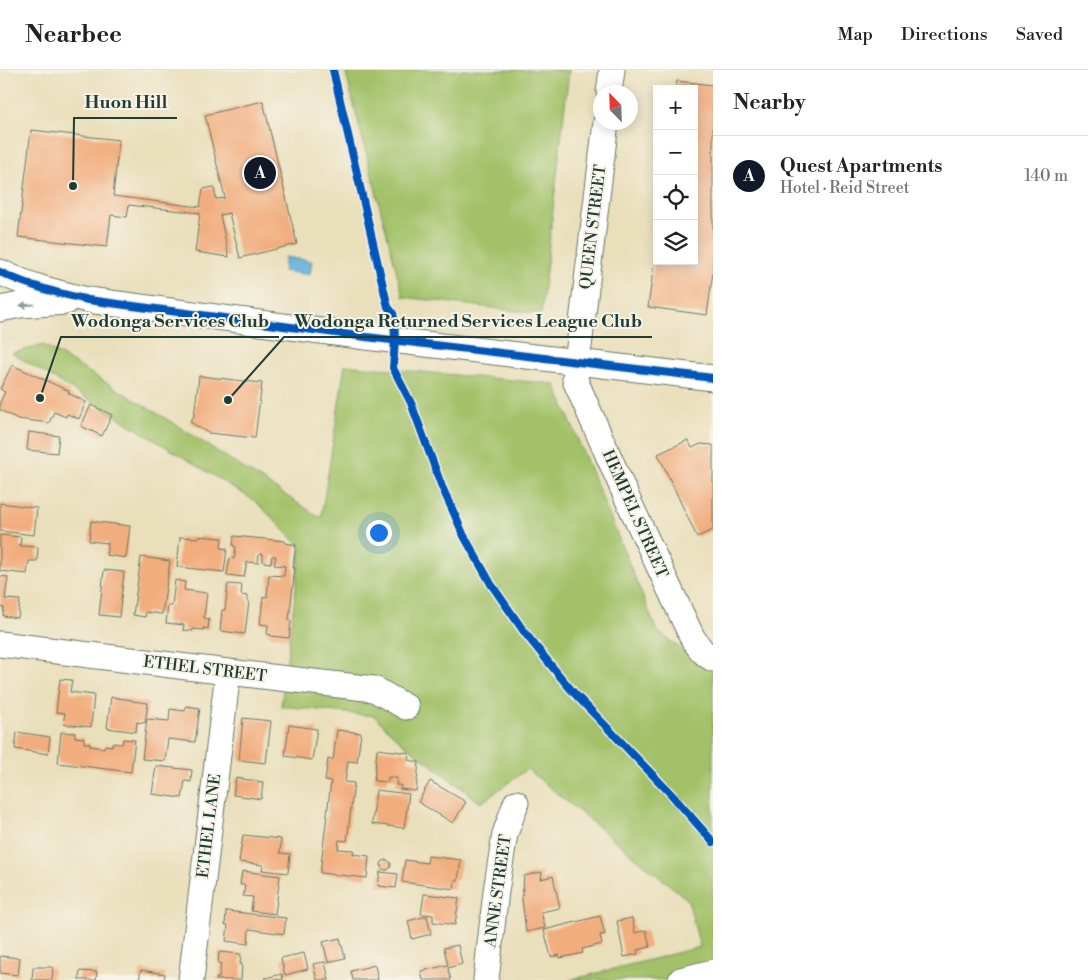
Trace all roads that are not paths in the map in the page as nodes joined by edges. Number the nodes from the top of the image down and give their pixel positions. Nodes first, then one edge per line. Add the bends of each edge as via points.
1 (612, 70) edge
2 (610, 85) edge
3 (605, 130) edge
4 (0, 272) edge
5 (88, 300) junction
6 (0, 309) edge
7 (578, 361) junction
8 (713, 378) edge
9 (0, 644) edge
10 (713, 659) edge
11 (228, 672) junction
12 (406, 706) dead end
13 (516, 803) dead end
14 (713, 972) edge
15 (191, 980) edge
16 (486, 980) edge
17 (681, 980) edge

1 - 2 street
3 - 7 street, QUEEN STREET
4 - 5 street via 44,290
5 -> 6 street
5 - 7 street
7 - 8 street
7 - 10 street, HEMPEL STREET via 575,380 627,498 692,637
9 - 11 street, ETHEL STREET
11 - 12 street, ETHEL STREET via 374,689
11 - 15 street, ETHEL LANE
13 - 16 street, ANNE STREET via 504,834
14 - 17 street

